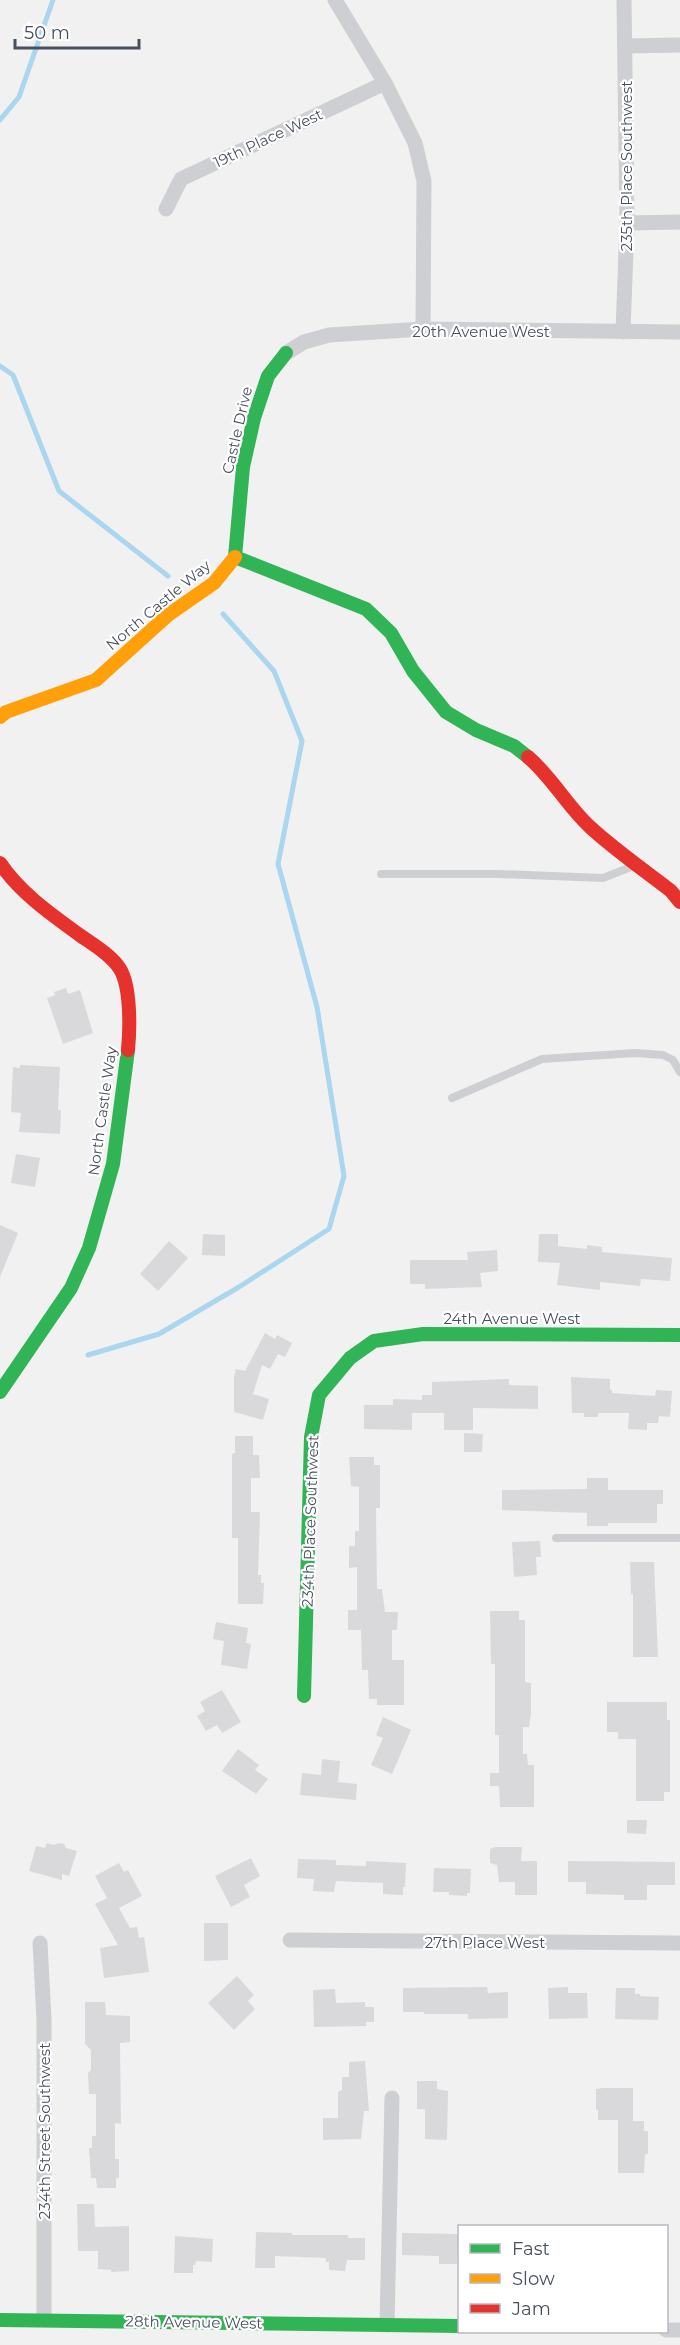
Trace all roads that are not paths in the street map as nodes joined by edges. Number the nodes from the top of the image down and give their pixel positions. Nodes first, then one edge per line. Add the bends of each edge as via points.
1 (335, 0) edge
2 (624, 0) edge
3 (680, 45) edge
4 (625, 46) junction
5 (385, 82) junction
6 (166, 209) dead end
7 (680, 222) edge
8 (627, 223) junction
9 (423, 329) junction
10 (623, 332) junction
11 (680, 332) edge
12 (286, 352) joint
13 (235, 557) junction
14 (0, 717) edge
15 (0, 863) edge
16 (637, 864) junction
17 (381, 874) dead end
18 (680, 902) edge
19 (680, 1072) edge
20 (452, 1098) dead end
21 (680, 1335) edge
22 (350, 1358) joint
23 (0, 1392) edge
24 (556, 1538) dead end
25 (680, 1538) edge
26 (304, 1696) dead end
27 (290, 1940) dead end
28 (40, 1943) dead end
29 (680, 1943) edge
30 (392, 2098) dead end
31 (0, 2320) edge
32 (44, 2320) junction
33 (387, 2325) junction
34 (458, 2326) edge

1 - 5 street
2 - 4 street, 235th Place Southwest
3 - 4 street
4 - 8 street, 235th Place Southwest
5 - 6 street, 19th Place West via 181,179
5 - 9 street via 415,143 424,181
7 - 8 street
8 - 10 street, 235th Place Southwest
9 - 10 street, 20th Avenue West
9 - 12 street, 20th Avenue West via 329,335
10 - 11 street, 20th Avenue West
12 - 13 street, Castle Drive via 268,376 254,418 243,467
13 - 14 street, North Castle Way via 214,583 168,615 96,680
13 - 16 street via 366,609 391,633 412,671 446,712 514,746 541,768 590,827
15 - 23 street, North Castle Way via 9,878 120,969 129,1002 129,1040 112,1164 89,1248 71,1288
16 - 17 lane via 603,878
16 - 18 street
19 - 20 lane via 673,1060 663,1055 542,1059
21 - 22 street, 24th Avenue West via 423,1334 374,1341
22 - 26 street, 234th Place Southwest via 319,1395 311,1437
24 - 25 lane
27 - 29 street, 27th Place West
28 - 32 street, 234th Street Southwest via 44,2019
30 - 33 street
31 - 32 street, 28th Avenue West
32 - 33 street, 28th Avenue West
33 - 34 street, 28th Avenue West

